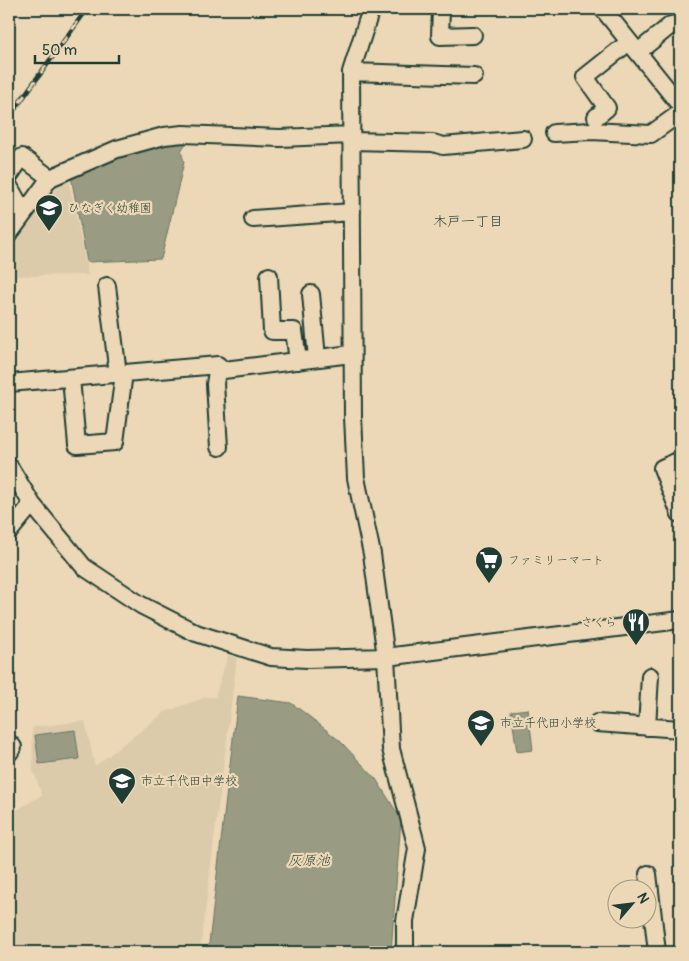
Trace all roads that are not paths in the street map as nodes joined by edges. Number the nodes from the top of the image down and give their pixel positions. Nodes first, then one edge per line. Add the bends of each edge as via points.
1 (371, 9) edge
2 (441, 9) edge
3 (603, 9) edge
4 (680, 23) edge
5 (473, 35) dead end
6 (634, 47) junction
7 (351, 72) junction
8 (474, 76) dead end
9 (680, 104) edge
10 (680, 113) edge
11 (596, 117) dead end
12 (554, 134) dead end
13 (351, 138) junction
14 (523, 138) dead end
15 (9, 176) edge
16 (50, 178) junction
17 (9, 186) edge
18 (352, 212) junction
19 (24, 213) junction
20 (253, 219) dead end
21 (9, 234) edge
22 (269, 276) dead end
23 (107, 286) dead end
24 (311, 294) dead end
25 (351, 354) junction
26 (317, 358) junction
27 (298, 361) junction
28 (216, 371) junction
29 (121, 374) junction
30 (70, 378) junction
31 (9, 383) edge
32 (219, 448) dead end
33 (680, 460) edge
34 (9, 466) edge
35 (32, 504) junction
36 (680, 514) edge
37 (9, 532) edge
38 (680, 620) edge
39 (386, 657) junction
40 (650, 676) dead end
41 (597, 723) dead end
42 (647, 727) junction
43 (680, 728) edge
44 (9, 743) edge
45 (9, 753) edge
46 (648, 874) dead end
47 (405, 952) edge
48 (658, 952) edge

1 - 7 street
2 - 5 street via 440,36
3 - 6 street
4 - 6 street
6 - 9 street
6 - 11 street via 581,73 607,108
7 - 8 street
7 - 13 street
10 - 12 street via 651,134
13 - 14 street via 443,146
13 - 16 street via 164,136 118,148
13 - 18 street
15 - 16 street via 22,157
16 - 19 street
17 - 19 street
18 - 20 street
18 - 25 street
19 - 21 street
22 - 27 street via 272,331 294,331
23 - 29 street
24 - 26 street
25 - 26 street
25 - 39 street via 356,478 372,554
26 - 27 street
27 - 28 street
28 - 29 street via 218,365
28 - 32 street
29 - 30 street
29 - 30 street via 115,442 77,445
30 - 31 street
33 - 36 street via 662,468
34 - 35 street
35 - 37 street
35 - 39 street via 84,566 141,605 196,633 271,657
38 - 39 street
39 - 47 street via 392,749 416,848 405,921
40 - 42 street
41 - 42 street
42 - 43 street
44 - 45 street via 13,747
46 - 48 street

